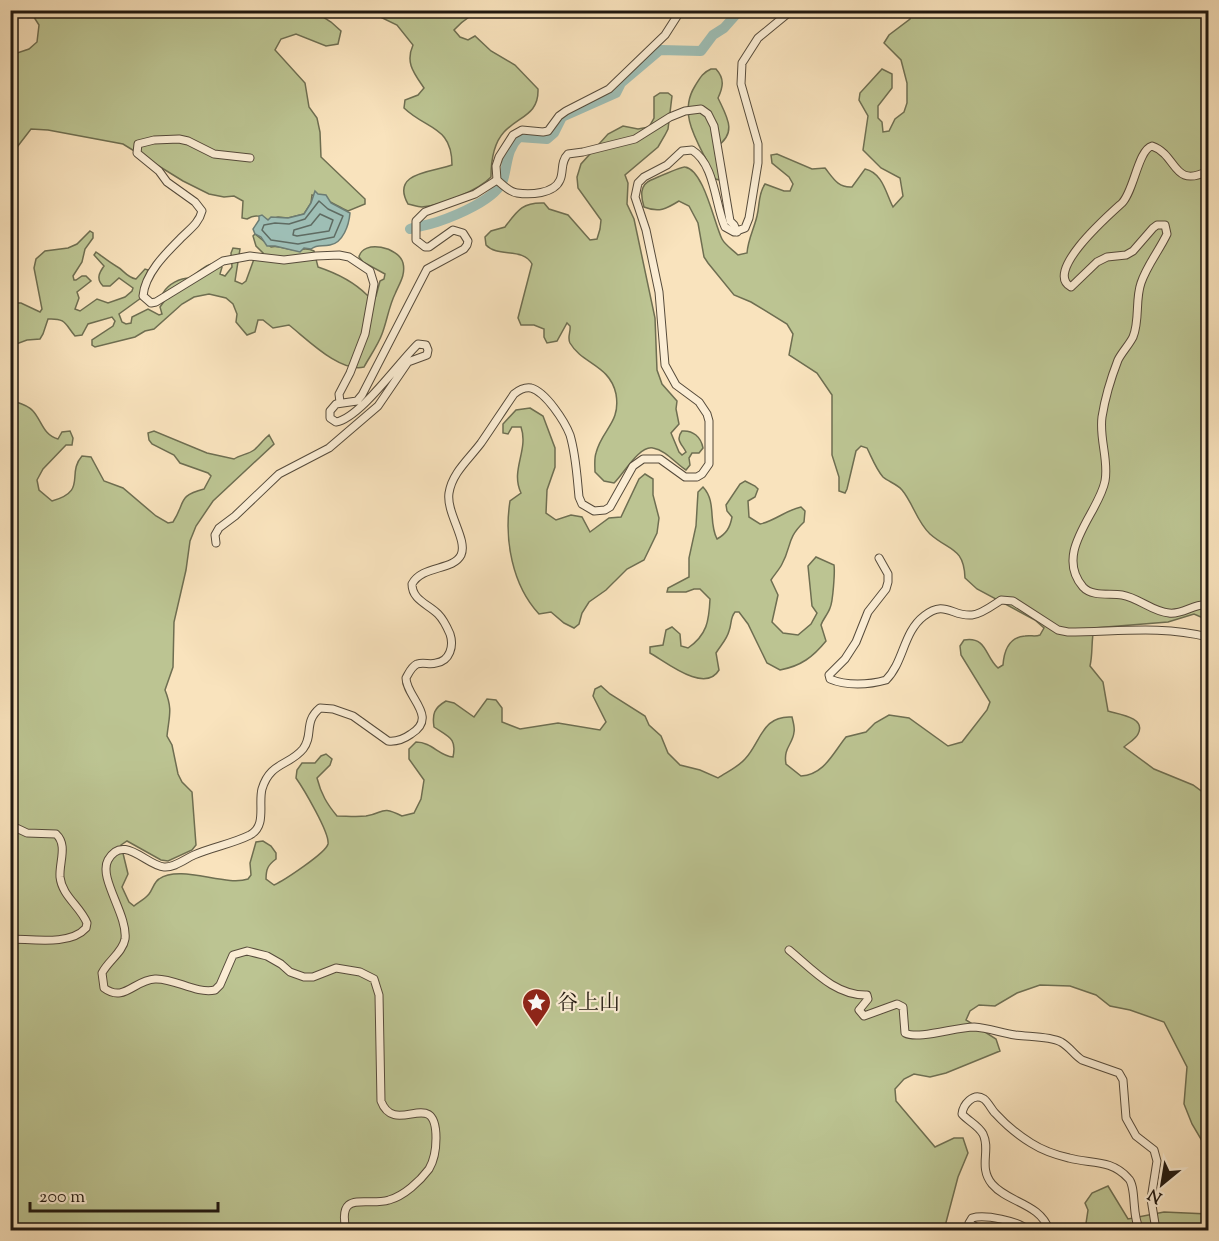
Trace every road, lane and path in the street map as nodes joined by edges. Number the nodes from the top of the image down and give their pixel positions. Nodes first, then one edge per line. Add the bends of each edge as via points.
1 (681, 10) edge
2 (792, 10) edge
3 (250, 158) dead end
4 (1209, 171) edge
5 (497, 180) junction
6 (737, 232) junction
7 (340, 402) junction
8 (216, 543) dead end
9 (879, 558) dead end
10 (1209, 605) edge
11 (1209, 637) edge
12 (10, 825) edge
13 (10, 939) edge
14 (789, 950) dead end
15 (1209, 1193) edge
16 (1209, 1200) edge
17 (1209, 1229) edge
18 (346, 1230) edge
19 (981, 1230) edge
20 (1028, 1230) edge
21 (1049, 1230) edge
22 (1140, 1230) edge
23 (1156, 1230) edge
24 (1190, 1230) edge

1 - 5 street via 664,35 609,89 566,111 548,130 522,130 513,135 499,157
2 - 6 street via 758,38 742,63 741,84 758,144 758,163 748,224
3 - 7 street via 214,154 179,139 138,144 136,153 202,211 198,222 159,262 143,296 151,303 156,302 223,261 250,256 284,260 349,257 370,271 374,284 365,334 339,394
4 - 10 street via 1188,177 1175,169 1163,152 1147,147 1124,201 1085,237 1063,277 1071,287 1097,262 1126,255 1153,228 1165,225 1167,234 1141,282 1133,337 1119,359 1110,385 1102,418 1105,481 1077,541 1074,562 1078,580 1090,592 1133,598 1168,613
5 - 6 street via 516,193 547,192 559,182 568,154 635,139 670,117 701,109 714,126 730,221
5 - 7 street via 476,194 425,212 416,221 416,240 425,248 453,230 463,233 467,245 427,268 362,395 357,401
6 - 18 street via 725,227 712,181 701,158 692,150 682,151 668,165 638,183 635,197 658,292 665,365 676,385 699,402 709,421 708,464 702,474 685,477 660,459 643,459 633,466 610,507 594,512 579,497 573,449 564,424 539,392 519,390 450,486 449,506 462,543 461,554 455,561 418,575 412,584 414,596 439,615 452,643 443,661 414,665 406,678 422,711 417,730 401,740 388,741 353,716 333,708 320,708 310,720 302,750 273,769 265,782 260,823 254,832 172,866 159,866 125,849 108,859 106,870 125,933 121,949 102,973 104,988 112,994 154,979 215,990 233,955 247,951 274,959 297,976 313,977 342,968 374,979 379,995 381,1101 393,1115 430,1114 436,1126 436,1150 422,1177 399,1196 347,1206
7 - 8 street via 330,411 330,418 336,422 357,410 418,344 426,345 427,355 408,362 378,406 329,448 279,474 219,528
9 - 11 street via 888,574 886,589 868,612 856,642 829,675 833,681 844,684 886,680 907,637 923,616 943,608 974,615 1006,599 1068,632 1174,630
12 - 13 street via 27,833 56,834 60,838 63,888 87,923 82,933 54,940
14 - 23 street via 843,992 867,995 859,1010 864,1016 897,1004 903,1007 903,1029 911,1036 972,1027 1059,1041 1082,1060 1119,1073 1125,1089 1126,1118 1136,1136 1154,1150 1157,1161 1151,1199
15 - 16 street
17 - 24 street
19 - 20 street via 969,1223 972,1218 1009,1221
21 - 22 street via 1035,1211 991,1183 984,1164 983,1134 962,1114 971,1099 985,1100 1001,1120 1029,1142 1070,1159 1107,1163 1116,1168 1130,1179

